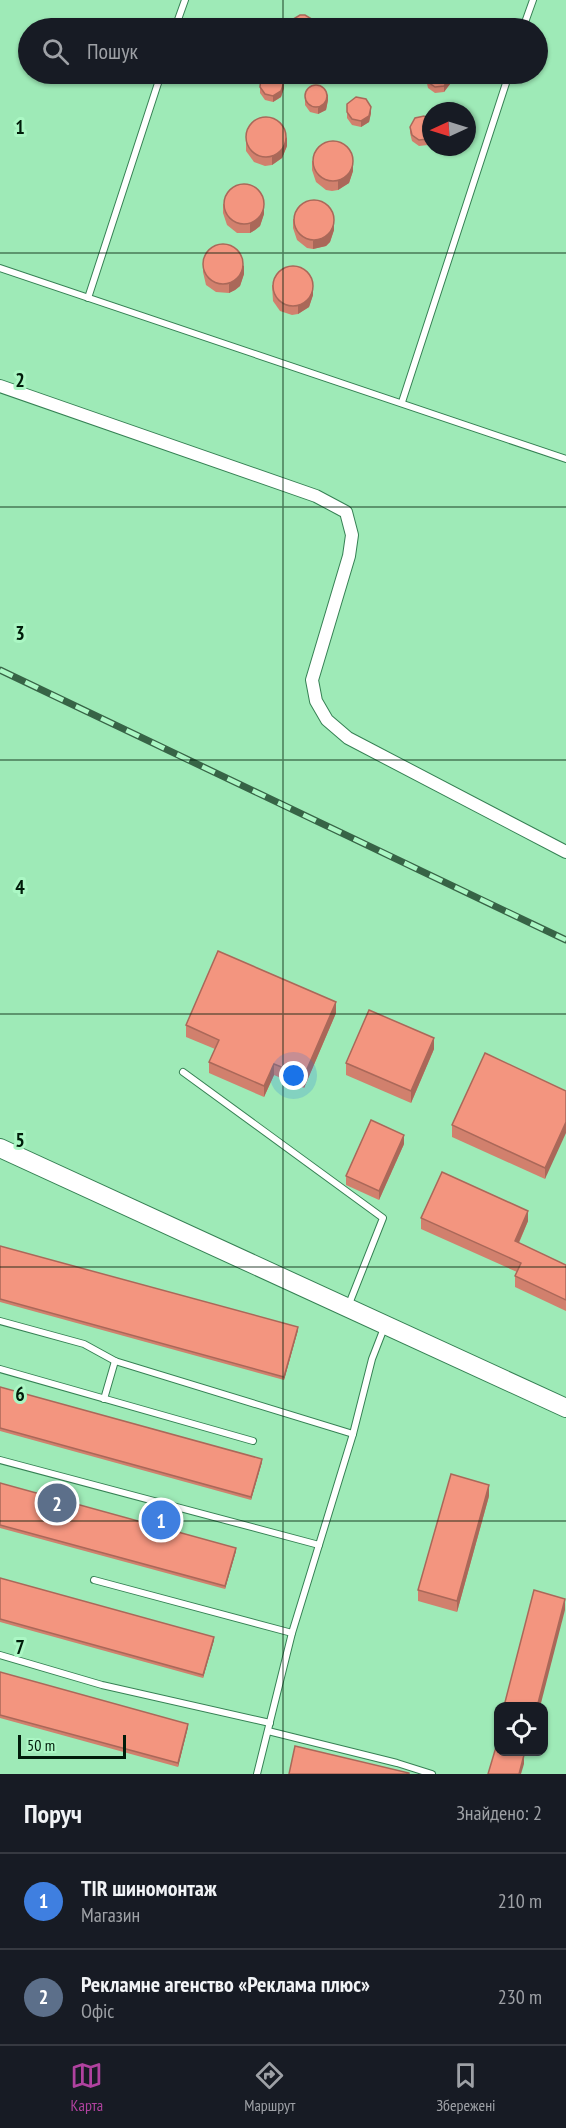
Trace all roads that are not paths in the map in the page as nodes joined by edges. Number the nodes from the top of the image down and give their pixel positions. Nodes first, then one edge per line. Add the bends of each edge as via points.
1 (185, 0) edge
2 (533, 0) edge
3 (179, 18) edge
4 (527, 18) edge
5 (158, 84) edge
6 (506, 84) edge
7 (0, 268) edge
8 (88, 298) junction
9 (0, 386) edge
10 (402, 402) junction
11 (566, 459) edge
12 (566, 852) edge
13 (183, 1072) dead end
14 (0, 1148) edge
15 (347, 1308) junction
16 (0, 1321) edge
17 (385, 1325) junction
18 (115, 1361) junction
19 (0, 1369) edge
20 (104, 1399) junction
21 (566, 1408) edge
22 (353, 1434) junction
23 (253, 1441) dead end
24 (0, 1460) edge
25 (319, 1545) junction
26 (94, 1580) dead end
27 (292, 1633) junction
28 (0, 1655) edge
29 (270, 1723) junction
30 (268, 1731) junction
31 (257, 1774) edge
32 (432, 1774) edge

1 - 3 lane
2 - 4 lane
5 - 8 lane
6 - 10 lane
7 - 8 lane
8 - 10 lane
9 - 12 street via 316,496 346,512 352,535 349,556 312,680 316,701 327,720 348,738
10 - 11 lane
13 - 15 lane via 383,1218
14 - 15 main road
15 - 17 main road
16 - 18 lane via 84,1344
17 - 21 main road
17 - 22 lane
18 - 20 lane
18 - 22 lane
19 - 20 lane
20 - 23 lane
22 - 25 lane
24 - 25 lane
25 - 27 lane
26 - 27 lane
27 - 29 lane
28 - 29 lane via 102,1685
29 - 30 lane
30 - 31 lane
30 - 32 lane

